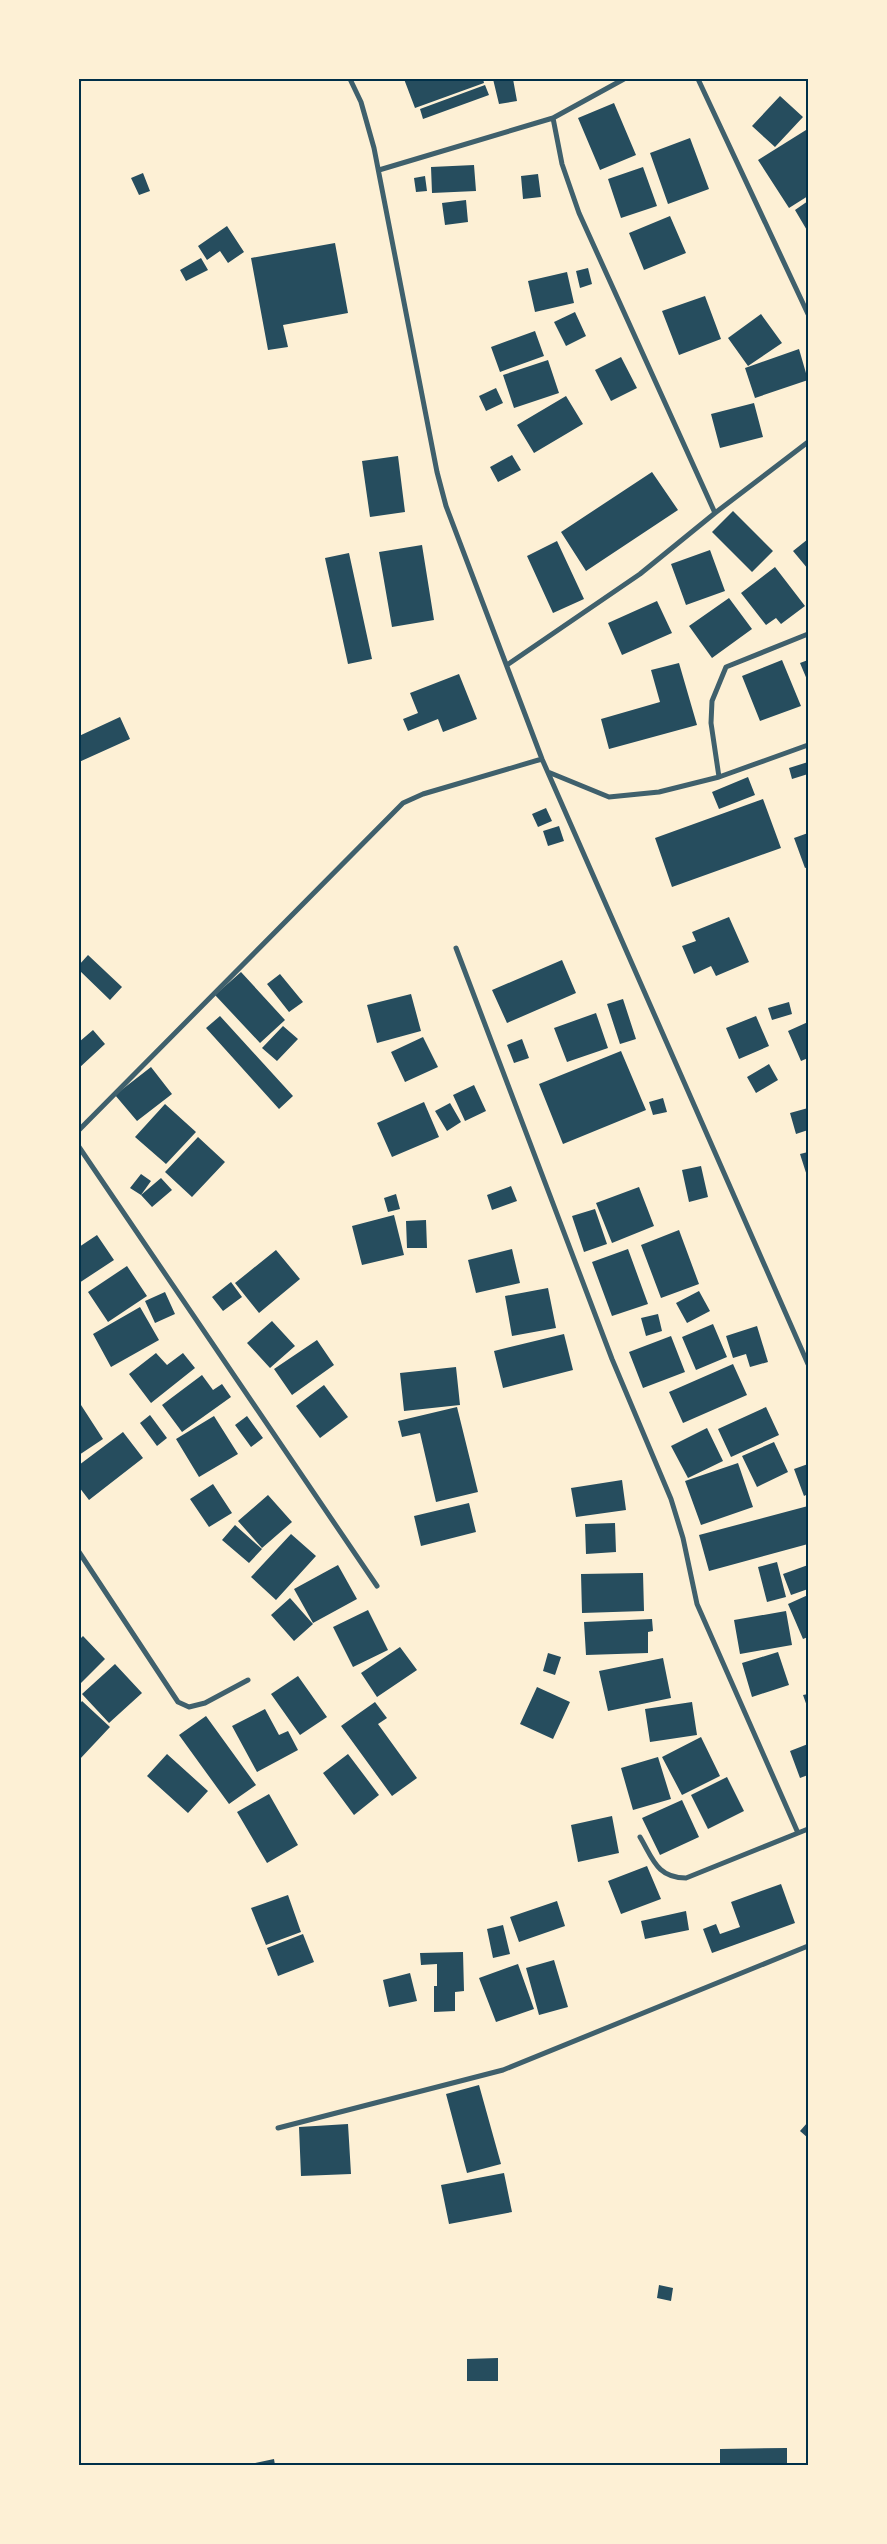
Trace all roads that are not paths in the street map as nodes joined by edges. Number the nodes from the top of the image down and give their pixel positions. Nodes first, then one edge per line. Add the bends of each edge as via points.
1 (350, 79) edge
2 (624, 79) edge
3 (698, 79) edge
4 (553, 118) junction
5 (379, 170) junction
6 (808, 314) edge
7 (808, 442) edge
8 (714, 513) junction
9 (808, 634) edge
10 (506, 665) junction
11 (808, 745) edge
12 (542, 759) junction
13 (548, 772) junction
14 (719, 777) junction
15 (456, 948) dead end
16 (79, 1130) edge
17 (79, 1147) edge
18 (808, 1364) edge
19 (79, 1552) edge
20 (376, 1586) dead end
21 (248, 1680) dead end
22 (808, 1828) edge
23 (798, 1832) junction
24 (640, 1837) dead end
25 (808, 1946) edge
26 (278, 2128) dead end

1 - 5 street via 361,102
2 - 4 street
3 - 6 street
4 - 5 street
4 - 8 street via 562,164 579,213
5 - 10 street via 437,472 446,506
7 - 8 street
8 - 10 street via 640,574
9 - 14 street via 726,667 712,701 711,723
10 - 12 street
11 - 14 street
12 - 13 street
12 - 16 street via 424,794 404,804
13 - 14 street via 609,797 659,792
13 - 18 street
15 - 23 street via 612,1360 671,1499 684,1538 697,1604
17 - 20 street
19 - 21 street via 178,1702 189,1707 206,1703
22 - 23 street
23 - 24 street via 686,1878 671,1878 659,1869
25 - 26 street via 503,2070

